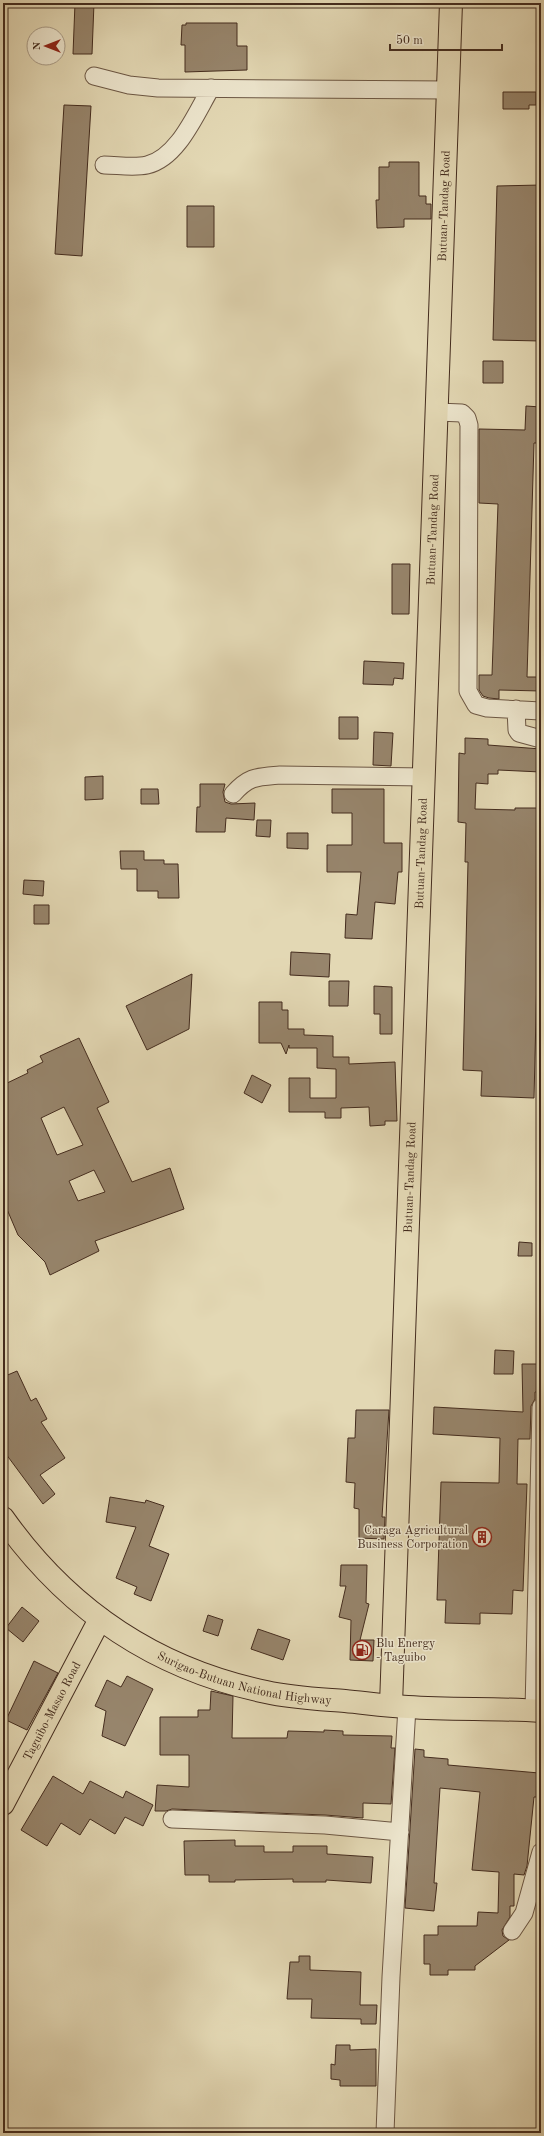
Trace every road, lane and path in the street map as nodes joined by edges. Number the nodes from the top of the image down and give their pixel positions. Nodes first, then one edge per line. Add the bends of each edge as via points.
1 (451, 3) edge
2 (94, 76) dead end
3 (211, 88) junction
4 (449, 90) junction
5 (104, 165) dead end
6 (437, 412) junction
7 (516, 709) junction
8 (541, 711) edge
9 (541, 739) edge
10 (424, 777) junction
11 (234, 794) dead end
12 (541, 1407) edge
13 (540, 1473) edge
14 (3, 1518) edge
15 (100, 1619) junction
16 (399, 1706) junction
17 (537, 1710) edge
18 (3, 1804) edge
19 (172, 1819) dead end
20 (400, 1832) junction
21 (541, 1852) edge
22 (512, 1932) dead end
23 (386, 2133) edge

1 - 4 main road, Butuan-Tandag Road
2 - 3 street via 129,85 158,88
3 - 4 street
3 - 5 street via 173,151 164,158 146,165
4 - 6 main road, Butuan-Tandag Road
6 - 7 street via 462,413 469,425 468,691 476,705
6 - 10 main road, Butuan-Tandag Road
7 - 8 street
7 - 9 street via 519,733
10 - 11 street via 259,777 244,782
10 - 16 main road, Butuan-Tandag Road
12 - 13 street
13 - 17 street
14 - 15 main road, Surigao-Butuan National Highway via 25,1549 52,1578
15 - 16 main road, Surigao-Butuan National Highway via 159,1656 214,1677 267,1693
15 - 18 main road, Taguibo-Masao Road
16 - 17 main road, Surigao-Butuan National Highway
16 - 20 street
19 - 20 street via 325,1825
20 - 23 street via 391,1977
21 - 22 street via 524,1913

